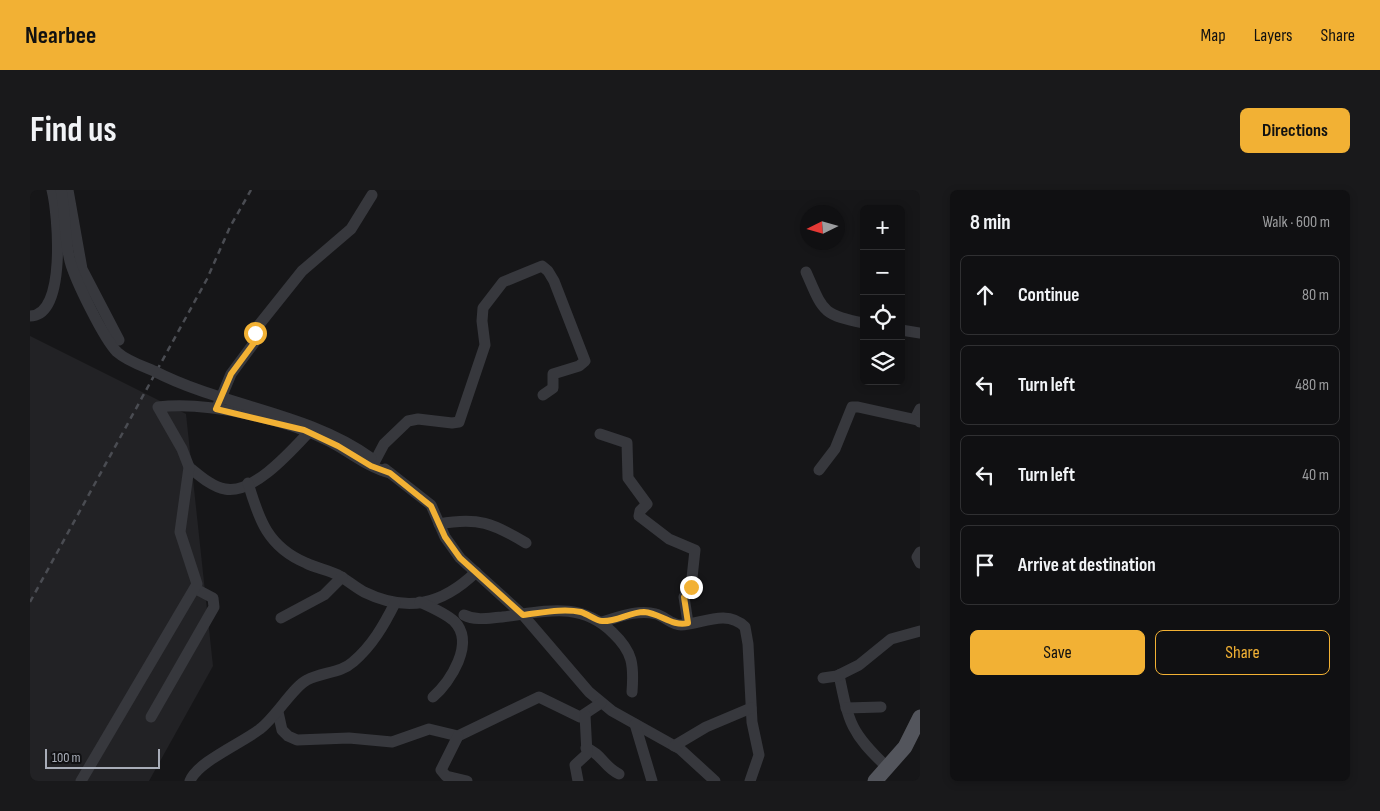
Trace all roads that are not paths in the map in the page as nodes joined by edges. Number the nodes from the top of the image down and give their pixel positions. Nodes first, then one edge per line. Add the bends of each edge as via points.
1 (52, 190) edge
2 (61, 190) edge
3 (68, 190) edge
4 (372, 195) dead end
5 (806, 272) dead end
6 (30, 316) edge
7 (860, 322) edge
8 (905, 331) edge
9 (920, 333) edge
10 (119, 340) dead end
11 (543, 395) dead end
12 (216, 409) junction
13 (919, 417) edge
14 (309, 432) junction
15 (600, 434) dead end
16 (373, 459) junction
17 (189, 467) junction
18 (819, 470) dead end
19 (390, 473) junction
20 (248, 483) junction
21 (439, 524) junction
22 (526, 543) dead end
23 (920, 552) edge
24 (920, 563) edge
25 (476, 572) junction
26 (342, 578) junction
27 (196, 589) junction
28 (420, 602) junction
29 (395, 603) junction
30 (464, 615) dead end
31 (523, 615) junction
32 (281, 618) dead end
33 (602, 622) junction
34 (688, 623) junction
35 (920, 630) edge
36 (839, 675) junction
37 (823, 678) dead end
38 (632, 692) dead end
39 (433, 697) dead end
40 (601, 703) junction
41 (881, 707) dead end
42 (752, 708) junction
43 (846, 708) junction
44 (278, 712) junction
45 (585, 715) junction
46 (151, 717) dead end
47 (920, 717) edge
48 (635, 724) junction
49 (458, 736) junction
50 (674, 746) junction
51 (586, 748) junction
52 (887, 768) junction
53 (619, 774) dead end
54 (81, 781) edge
55 (190, 781) edge
56 (467, 781) edge
57 (578, 781) edge
58 (652, 781) edge
59 (715, 781) edge
60 (750, 781) edge
61 (875, 781) edge

1 - 6 street via 56,216 54,290 43,312
2 - 16 street, bridge via 75,275 117,351 172,380 323,430
3 - 10 street via 82,269
4 - 12 street via 351,229 302,271 258,326 254,343 231,374
5 - 7 street via 827,312
8 - 9 street
11 - 16 street via 553,388 553,374 585,361 554,281 542,266 502,282 483,308 485,345 459,422 408,421
12 - 14 street
12 - 17 street via 191,405 158,407
13 - 18 street via 852,408 835,449
14 - 19 street
14 - 20 street via 274,469
15 - 34 street via 627,443 628,478 647,504 640,511 640,516 669,539 695,550 691,587 684,597
16 - 19 street
17 - 20 street via 225,489 236,489
17 - 27 street via 180,532 197,578
19 - 21 street via 431,506
20 - 26 street via 259,520 276,544 298,560
21 - 22 street via 470,520 489,523
21 - 25 street via 452,548
23 - 24 street via 917,557
25 - 28 street via 447,596
25 - 31 street
26 - 29 street via 367,593
26 - 32 street via 324,595
27 - 46 street via 212,598 214,607
27 - 54 street
28 - 29 street
28 - 39 street via 454,621 461,640 460,655 450,679
29 - 44 street via 378,634 355,660 344,668 306,680
30 - 31 street via 481,619
31 - 33 street via 569,610
31 - 40 street
33 - 34 street via 645,612 679,625
33 - 38 street via 629,653
34 - 42 street via 715,618 738,622 744,627
35 - 36 street via 891,639 859,665
36 - 37 street
36 - 43 street
40 - 45 street
40 - 48 street
41 - 43 street
42 - 50 street
42 - 60 street via 759,755
43 - 52 street via 856,734
44 - 49 street via 285,733 292,739 349,738 392,742 432,729
44 - 55 street via 258,730 201,766
45 - 49 street via 576,716 539,697
45 - 51 street
47 - 52 main road via 905,747
48 - 50 street
48 - 58 street
49 - 56 street via 441,770 446,776
50 - 59 street
51 - 53 street via 597,753 609,768
51 - 57 street via 585,756 575,765
52 - 61 main road

